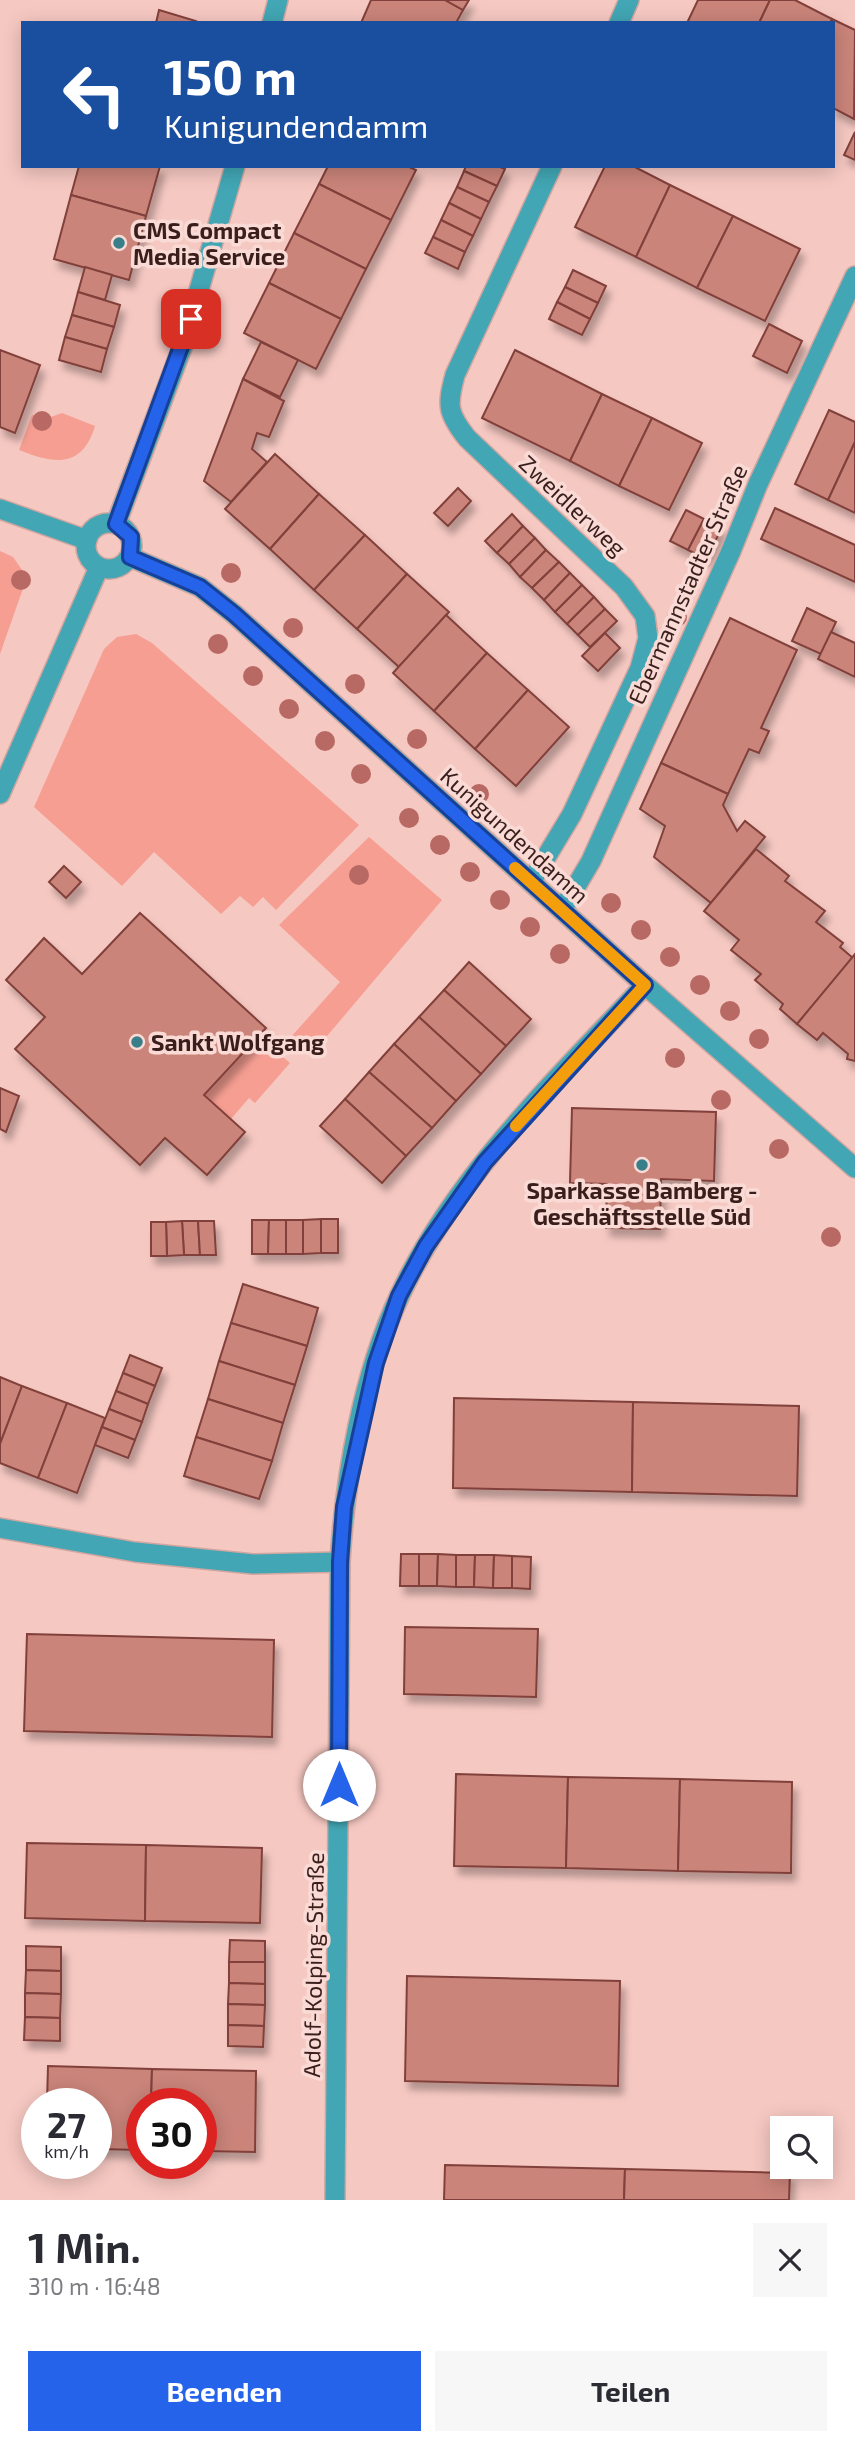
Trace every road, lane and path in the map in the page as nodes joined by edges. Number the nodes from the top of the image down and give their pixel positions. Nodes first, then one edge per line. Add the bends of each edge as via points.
1 (278, 0) edge
2 (629, 0) edge
3 (273, 21) edge
4 (620, 21) edge
5 (234, 168) edge
6 (551, 168) edge
7 (855, 276) edge
8 (0, 509) edge
9 (116, 524) junction
10 (87, 540) junction
11 (130, 557) junction
12 (99, 567) junction
13 (0, 794) edge
14 (531, 882) junction
15 (562, 910) junction
16 (645, 985) junction
17 (855, 1168) edge
18 (0, 1528) edge
19 (340, 1562) junction
20 (335, 2200) edge

1 - 3 street
2 - 4 street
5 - 9 street via 183,345
6 - 14 street, Zweidlerweg via 455,375 450,417 624,587 645,616 649,638 640,668 572,814
7 - 15 street, Ebermannstadter Straße via 590,861
8 - 10 street
9 - 10 street via 98,526
9 - 11 street via 131,537
10 - 12 street via 88,556
11 - 12 street via 117,569
11 - 14 street, Kunigundendamm via 200,587 234,614
12 - 13 street
14 - 15 street, Kunigundendamm
15 - 16 street, Kunigundendamm
16 - 17 street, Kunigundendamm
16 - 19 street, Adolf-Kolping-Straße via 485,1162 426,1246 399,1296 376,1363 351,1463
18 - 19 street via 135,1552 240,1563
19 - 20 street, Adolf-Kolping-Straße

